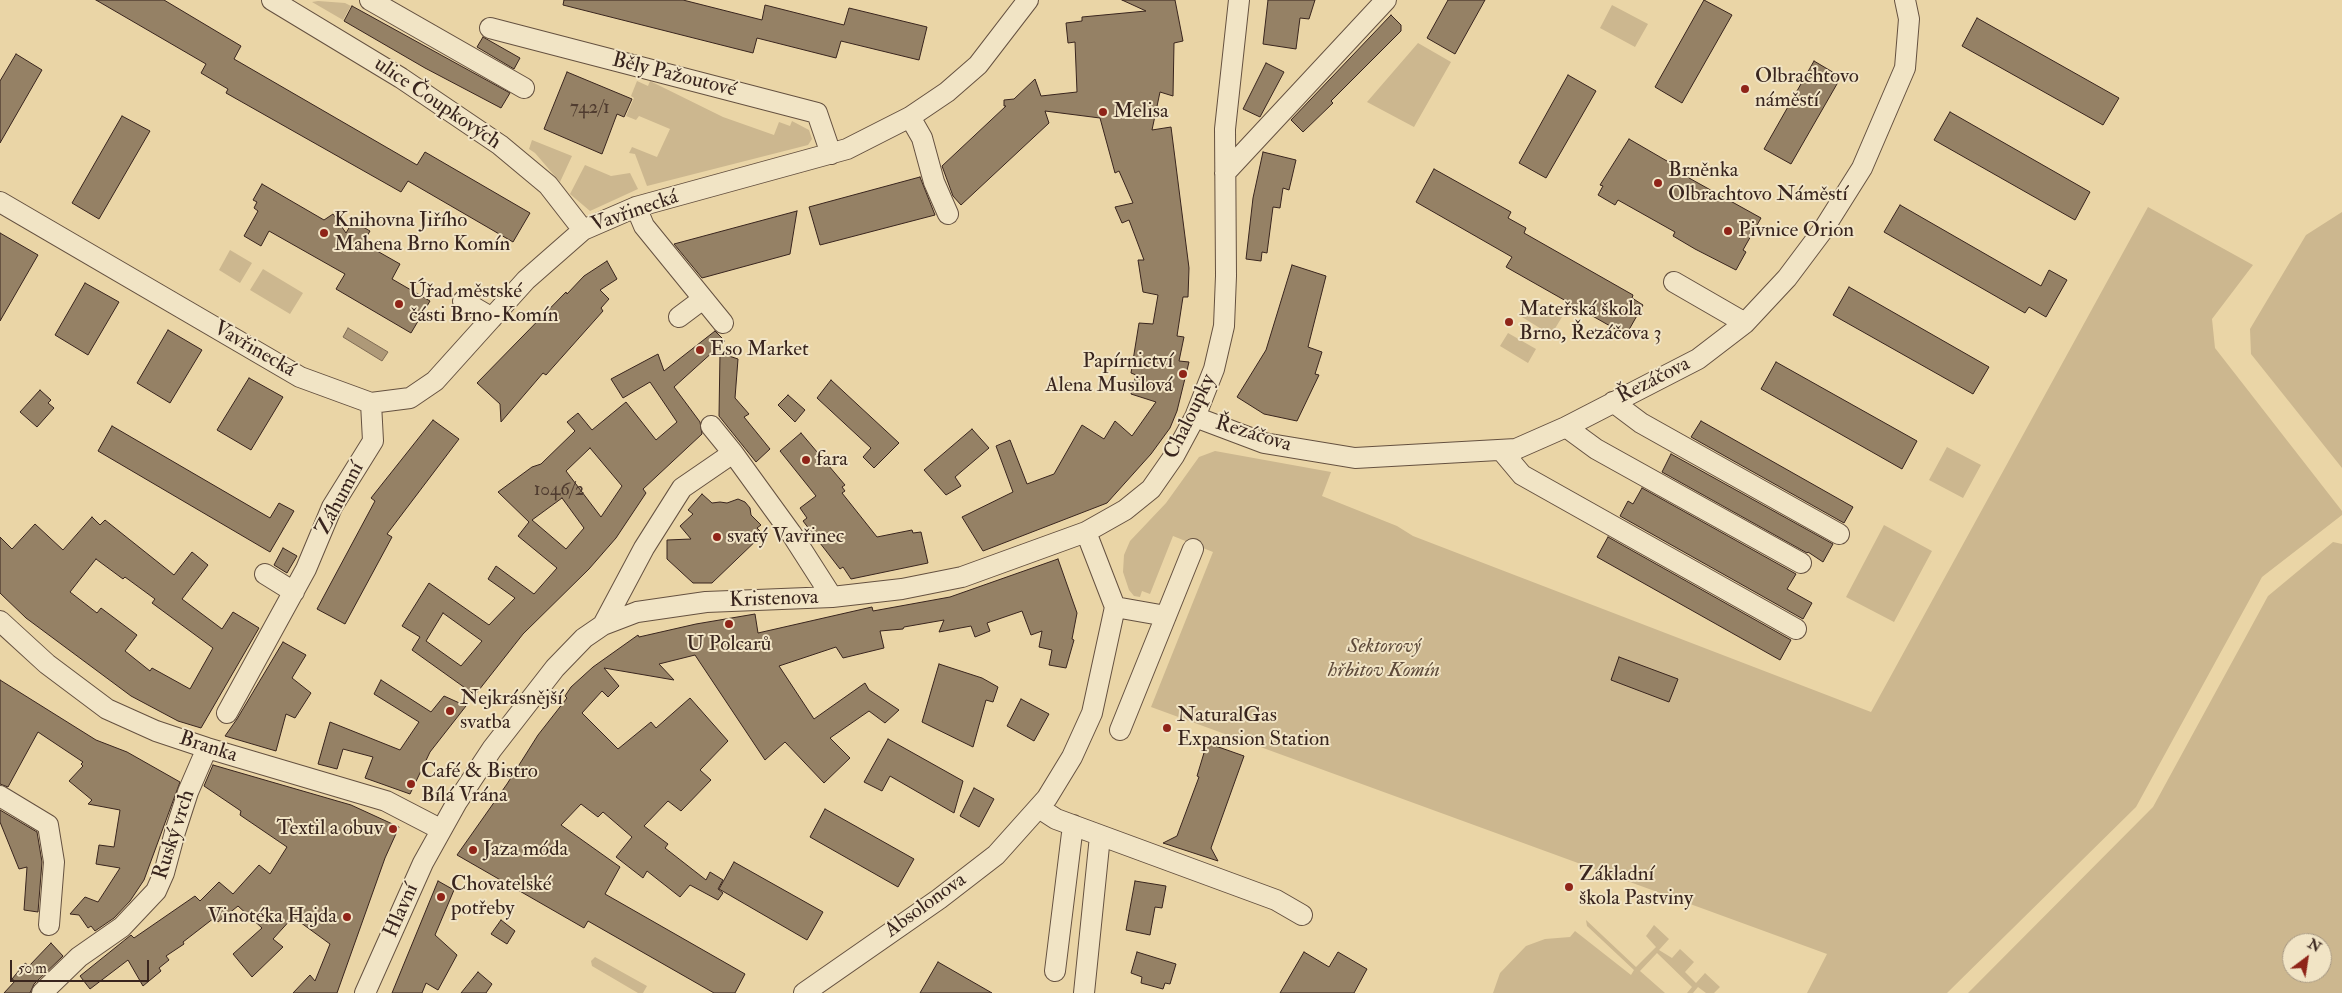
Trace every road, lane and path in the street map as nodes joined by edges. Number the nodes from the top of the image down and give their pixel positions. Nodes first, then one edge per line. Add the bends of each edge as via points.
1 (276, 0) edge
2 (370, 0) edge
3 (1028, 0) edge
4 (1239, 0) edge
5 (1386, 0) edge
6 (1905, 0) edge
7 (490, 28) dead end
8 (524, 88) dead end
9 (910, 117) junction
10 (831, 154) junction
11 (1225, 173) junction
12 (0, 202) edge
13 (636, 208) junction
14 (948, 214) dead end
15 (583, 230) junction
16 (1674, 282) dead end
17 (703, 299) junction
18 (463, 301) dead end
19 (679, 317) dead end
20 (492, 318) junction
21 (1745, 323) junction
22 (723, 324) dead end
23 (1613, 402) junction
24 (371, 403) junction
25 (1195, 417) junction
26 (711, 426) dead end
27 (1566, 427) junction
28 (1501, 450) junction
29 (732, 454) junction
30 (1086, 532) junction
31 (1839, 534) dead end
32 (1193, 550) dead end
33 (1801, 563) dead end
34 (265, 574) dead end
35 (294, 592) junction
36 (832, 597) junction
37 (1115, 607) junction
38 (1166, 616) junction
39 (0, 621) edge
40 (603, 625) junction
41 (1796, 629) dead end
42 (227, 713) dead end
43 (1120, 730) dead end
44 (207, 748) junction
45 (0, 796) edge
46 (1039, 808) junction
47 (1073, 825) junction
48 (440, 829) junction
49 (1100, 836) junction
50 (1302, 915) dead end
51 (49, 925) dead end
52 (1055, 971) dead end
53 (42, 993) edge
54 (366, 993) edge
55 (804, 993) edge
56 (1084, 993) edge

1 - 15 street, ulice Čoupkových via 500,145 548,185
2 - 8 street
3 - 9 street, Vavřinecká via 978,65 947,92
4 - 11 street, Chaloupky via 1224,129
5 - 11 street
6 - 21 street, Řezáčova via 1909,19 1905,68 1862,168 1797,265
7 - 10 street, Běly Pažoutové via 817,113
9 - 10 street, Vavřinecká
9 - 14 street via 922,138 934,182
10 - 13 street, Vavřinecká
11 - 25 street, Chaloupky via 1224,326 1214,370
12 - 24 street, Vavřinecká via 300,377
13 - 15 street, Vavřinecká
13 - 17 street via 644,226
15 - 20 street, Vavřinecká via 526,280
16 - 21 street
17 - 19 street
17 - 22 street
18 - 20 street
20 - 24 street, Vavřinecká via 435,381 410,398
21 - 23 street, Řezáčova via 1708,352
23 - 27 street, Řezáčova
23 - 31 street via 1641,423
24 - 35 street, Záhumní via 373,441 332,507
25 - 28 street, Řezáčova via 1264,443 1355,458
25 - 30 street, Chaloupky via 1151,489 1125,510
26 - 29 street, Kristenova
27 - 28 street, Řezáčova via 1516,449
27 - 33 street via 1596,449
28 - 41 street via 1522,475
29 - 36 street, Kristenova via 791,532
29 - 40 street, Kristenova via 682,488 644,548
30 - 36 street, Chaloupky via 962,577 902,589
30 - 37 street
32 - 38 street
34 - 35 street
35 - 42 street, Záhumní
36 - 40 street, Kristenova via 706,602 636,612
37 - 38 street
37 - 46 street, Absolonova via 1092,713 1072,757
38 - 43 street
39 - 44 street, Branka via 47,664 107,709 156,731
40 - 48 street, Kristenova via 571,650 544,681 492,749
44 - 48 street, Branka via 386,801
44 - 53 street, Ruský vrch via 188,792 156,891 122,927 79,958
45 - 51 street via 48,826 54,862
46 - 47 street
46 - 55 street, Absolonova via 996,855
47 - 49 street
47 - 52 street
48 - 54 street, Hlavní
49 - 50 street via 1276,900
49 - 56 street

